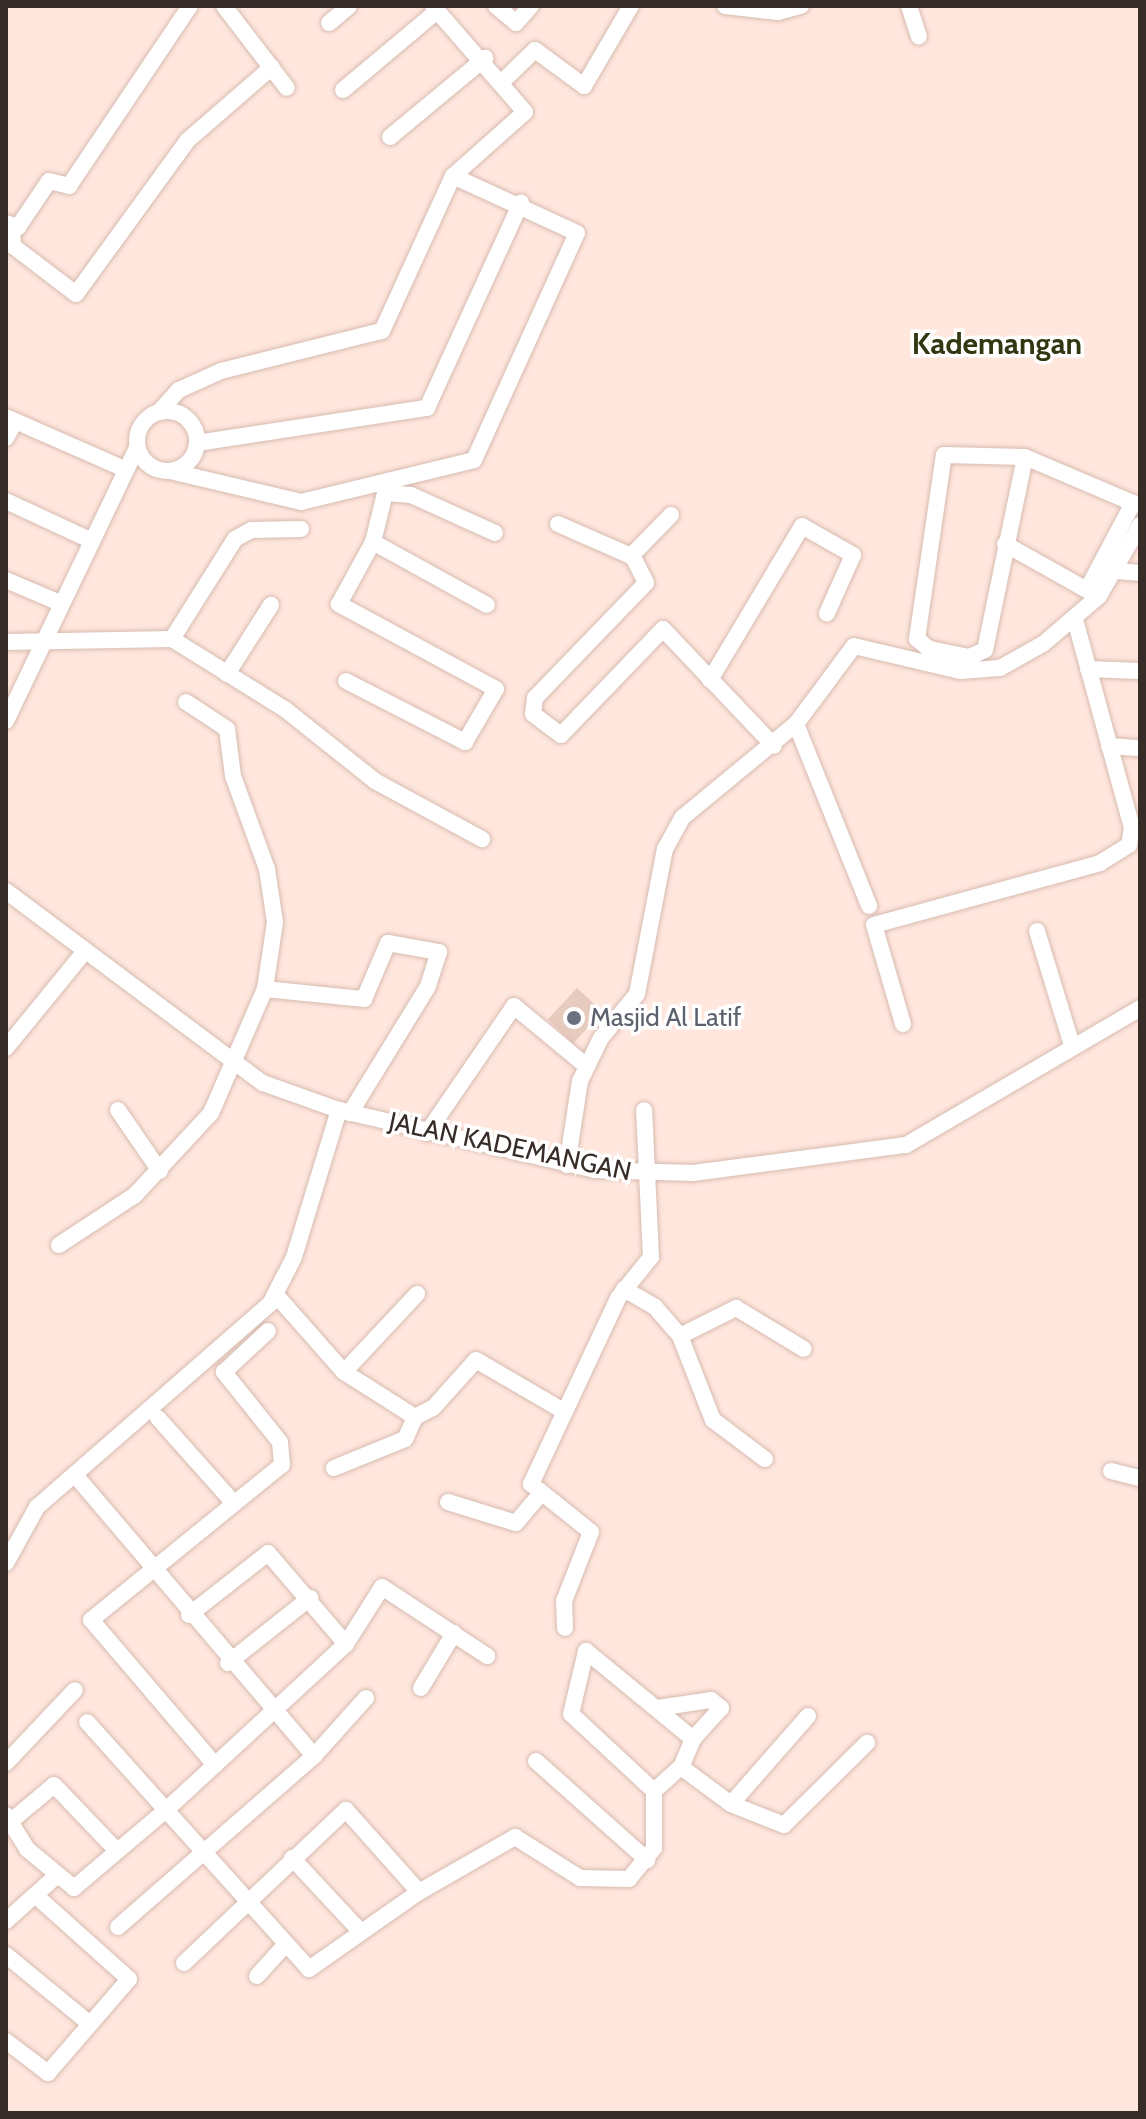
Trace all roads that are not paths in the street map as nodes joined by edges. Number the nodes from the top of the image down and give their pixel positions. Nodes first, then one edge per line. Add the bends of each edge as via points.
1 (190, 6) edge
2 (224, 6) edge
3 (349, 6) edge
4 (496, 6) edge
5 (531, 6) edge
6 (631, 6) edge
7 (725, 6) edge
8 (801, 6) edge
9 (909, 6) edge
10 (435, 8) edge
11 (778, 9) edge
12 (329, 23) dead end
13 (919, 36) dead end
14 (485, 58) junction
15 (272, 67) junction
16 (504, 80) junction
17 (287, 88) dead end
18 (343, 90) dead end
19 (390, 137) dead end
20 (453, 176) junction
21 (521, 203) junction
22 (9, 225) edge
23 (159, 412) junction
24 (10, 419) edge
25 (6, 438) edge
26 (197, 443) junction
27 (137, 447) junction
28 (1025, 457) junction
29 (122, 468) junction
30 (170, 471) junction
31 (388, 487) junction
32 (6, 501) edge
33 (671, 515) dead end
34 (558, 524) dead end
35 (1140, 525) edge
36 (301, 529) dead end
37 (495, 533) dead end
38 (92, 541) junction
39 (373, 542) junction
40 (1005, 544) junction
41 (631, 556) junction
42 (1117, 571) junction
43 (1140, 573) edge
44 (6, 580) edge
45 (1093, 593) junction
46 (60, 603) junction
47 (271, 605) dead end
48 (487, 605) dead end
49 (827, 613) dead end
50 (1075, 620) junction
51 (172, 639) junction
52 (6, 642) edge
53 (38, 645) junction
54 (1088, 669) junction
55 (1140, 671) edge
56 (227, 674) junction
57 (710, 680) junction
58 (346, 681) dead end
59 (186, 702) dead end
60 (6, 721) edge
61 (796, 724) junction
62 (774, 746) junction
63 (1109, 746) junction
64 (1140, 748) edge
65 (1134, 810) edge
66 (482, 839) dead end
67 (6, 891) edge
68 (869, 906) dead end
69 (1037, 931) dead end
70 (85, 951) junction
71 (265, 989) junction
72 (1140, 1008) edge
73 (903, 1024) dead end
74 (1071, 1042) junction
75 (6, 1048) edge
76 (230, 1062) junction
77 (585, 1065) junction
78 (118, 1110) dead end
79 (644, 1110) dead end
80 (345, 1112) junction
81 (427, 1133) junction
82 (567, 1165) junction
83 (160, 1171) junction
84 (643, 1175) junction
85 (59, 1245) dead end
86 (624, 1289) junction
87 (417, 1294) dead end
88 (276, 1295) junction
89 (268, 1331) dead end
90 (680, 1336) junction
91 (804, 1349) dead end
92 (344, 1372) junction
93 (562, 1410) junction
94 (415, 1417) junction
95 (158, 1418) dead end
96 (765, 1459) dead end
97 (334, 1468) dead end
98 (1111, 1471) dead end
99 (75, 1475) junction
100 (1140, 1478) edge
101 (539, 1496) junction
102 (231, 1500) junction
103 (448, 1502) dead end
104 (6, 1563) edge
105 (151, 1569) junction
106 (310, 1598) junction
107 (189, 1615) junction
108 (565, 1628) dead end
109 (454, 1633) junction
110 (346, 1644) junction
111 (487, 1656) dead end
112 (228, 1663) junction
113 (421, 1688) dead end
114 (75, 1690) dead end
115 (366, 1698) dead end
116 (658, 1708) junction
117 (274, 1712) junction
118 (808, 1716) dead end
119 (87, 1722) dead end
120 (693, 1739) junction
121 (867, 1743) dead end
122 (314, 1756) junction
123 (536, 1761) dead end
124 (6, 1763) edge
125 (215, 1765) junction
126 (681, 1767) junction
127 (654, 1791) junction
128 (731, 1804) junction
129 (166, 1810) junction
130 (8, 1819) edge
131 (117, 1851) junction
132 (203, 1852) junction
133 (292, 1858) junction
134 (647, 1860) junction
135 (55, 1877) junction
136 (419, 1892) junction
137 (35, 1895) junction
138 (246, 1900) junction
139 (6, 1921) edge
140 (118, 1927) dead end
141 (361, 1932) junction
142 (286, 1944) junction
143 (6, 1955) edge
144 (184, 1963) dead end
145 (257, 1976) dead end
146 (90, 2024) junction
147 (9, 2049) edge

1 - 22 street via 69,186 44,184
2 - 15 street
3 - 12 street
4 - 5 street via 516,23
6 - 16 street via 584,86 535,50
7 - 11 street
8 - 11 street
9 - 13 street
10 - 14 street
10 - 18 street
14 - 16 street
14 - 19 street
15 - 17 street
15 - 22 street via 188,140 76,294 13,246
16 - 20 street via 524,114
20 - 21 street
20 - 23 street via 373,339 221,371 179,390
21 - 26 street via 427,408
21 - 31 street via 577,235 484,443 472,461
23 - 26 street via 186,418
23 - 27 street via 141,425
24 - 25 street
24 - 29 street
26 - 30 street via 189,462
27 - 29 street
27 - 30 street via 152,467
28 - 40 street
28 - 40 street via 944,455 916,627 922,646 969,657 984,652
28 - 45 street via 1134,504
29 - 38 street
30 - 31 street via 286,503
31 - 37 street
31 - 39 street
32 - 38 street
33 - 41 street
34 - 41 street
35 - 42 street
36 - 51 street via 251,530 235,539
38 - 46 street
39 - 48 street
39 - 58 street via 339,604 496,689 465,742
40 - 45 street
41 - 57 street via 646,583 535,698 533,714 561,735 662,629
42 - 43 street
42 - 45 street
44 - 46 street
45 - 50 street
46 - 53 street
47 - 56 street
49 - 57 street via 853,554 802,526
50 - 54 street
50 - 61 street via 988,670 854,646
51 - 53 street
51 - 56 street
52 - 53 street
53 - 60 street
54 - 55 street
54 - 63 street
56 - 66 street via 298,718 375,781
57 - 62 street
59 - 71 street via 227,729 233,776 274,894
61 - 62 street
61 - 68 street
62 - 77 street via 688,811 671,834 637,994
63 - 64 street
63 - 65 street
65 - 73 street via 1131,838 1116,858 874,925
67 - 70 street, JALAN KADEMANGAN
69 - 74 street
70 - 75 street
70 - 76 street, JALAN KADEMANGAN
71 - 76 street
71 - 80 street via 364,999 388,943 439,952 427,988
72 - 74 street, JALAN KADEMANGAN
74 - 84 street, JALAN KADEMANGAN via 906,1145
76 - 80 street, JALAN KADEMANGAN via 263,1083
76 - 83 street via 211,1113
77 - 81 street via 514,1006
77 - 82 street
78 - 83 street
79 - 84 street
80 - 81 street, JALAN KADEMANGAN
80 - 88 street
81 - 82 street, JALAN KADEMANGAN
82 - 84 street, JALAN KADEMANGAN
83 - 85 street
84 - 86 street via 651,1257
86 - 90 street via 655,1307
86 - 93 street
87 - 92 street
88 - 92 street
88 - 99 street via 252,1325
89 - 102 street via 224,1372 280,1442 285,1460
90 - 91 street via 736,1308
90 - 96 street via 713,1420
92 - 94 street
93 - 94 street via 476,1360 433,1408
93 - 101 street via 534,1473
94 - 97 street via 405,1439
95 - 102 street
98 - 100 street
99 - 104 street via 29,1515
99 - 105 street
101 - 103 street via 516,1523
101 - 108 street via 591,1532 564,1601
102 - 105 street
105 - 107 street
105 - 125 street via 95,1613 92,1625
106 - 107 street via 275,1558 261,1553
106 - 110 street
106 - 112 street
107 - 112 street
109 - 110 street via 380,1587
109 - 111 street
109 - 113 street
110 - 117 street
112 - 117 street
114 - 124 street
115 - 122 street
116 - 120 street
116 - 120 street via 719,1704 720,1715
116 - 127 street via 586,1651 571,1714
117 - 122 street
117 - 125 street
118 - 128 street
119 - 129 street
120 - 126 street
121 - 128 street via 784,1825
122 - 132 street
123 - 134 street
125 - 129 street
126 - 127 street
126 - 128 street
127 - 134 street via 654,1848
129 - 131 street
129 - 132 street
130 - 131 street via 54,1785
130 - 135 street
131 - 135 street via 74,1888
132 - 138 street
132 - 140 street
133 - 136 street via 346,1810
133 - 138 street
133 - 141 street
134 - 136 street via 629,1879 584,1879 515,1837
135 - 137 street
136 - 141 street
137 - 139 street
137 - 146 street via 129,1972 127,1985
138 - 142 street
138 - 144 street
141 - 142 street via 315,1970
142 - 145 street
143 - 146 street
146 - 147 street via 48,2073

